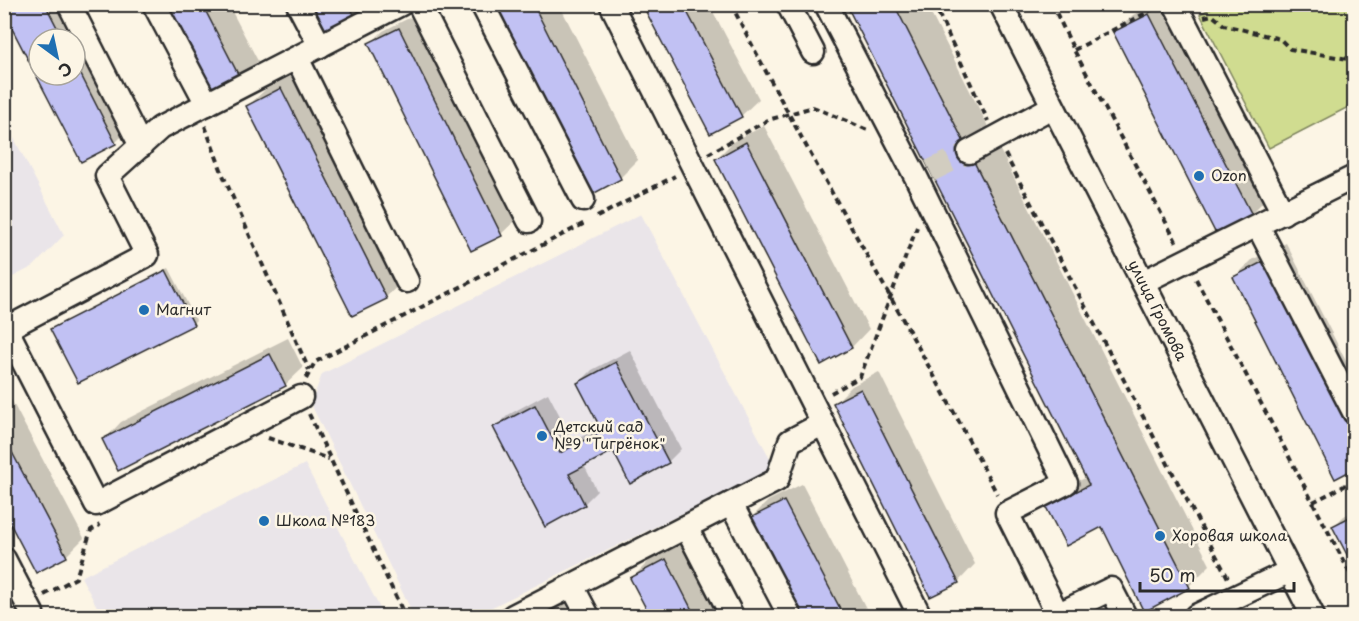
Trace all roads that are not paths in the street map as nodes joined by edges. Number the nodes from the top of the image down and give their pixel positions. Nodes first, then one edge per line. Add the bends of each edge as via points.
1 (69, 4) edge
2 (154, 4) edge
3 (298, 4) edge
4 (401, 4) edge
5 (419, 4) edge
6 (482, 4) edge
7 (611, 4) edge
8 (788, 4) edge
9 (826, 4) edge
10 (1001, 4) edge
11 (1180, 14) edge
12 (320, 46) junction
13 (813, 52) dead end
14 (297, 58) junction
15 (203, 106) junction
16 (1052, 107) junction
17 (141, 146) junction
18 (969, 152) tunnel mouth
19 (1354, 177) edge
20 (582, 200) dead end
21 (1283, 213) junction
22 (529, 221) dead end
23 (1258, 226) junction
24 (407, 280) dead end
25 (1143, 282) junction
26 (6, 330) edge
27 (301, 397) road end
28 (1354, 412) edge
29 (817, 414) junction
30 (730, 504) junction
31 (687, 527) junction
32 (4, 560) edge
33 (1290, 571) junction
34 (572, 586) junction
35 (30, 608) road end
36 (513, 616) edge
37 (588, 616) edge
38 (732, 616) edge
39 (790, 616) edge
40 (920, 616) edge
41 (1056, 616) edge
42 (1125, 616) edge
43 (1196, 616) edge
44 (1313, 616) edge

1 - 17 street
2 - 15 street
3 - 12 street
4 - 12 street
5 - 22 street
6 - 20 street
7 - 29 street
8 - 13 street
9 - 41 street via 887,122 923,175 927,200 1066,483 1007,513
10 - 16 street, улица Громова
11 - 21 street
12 - 14 street
14 - 15 street
14 - 24 street
15 - 17 street via 160,128
16 - 18 street
16 - 25 street, улица Громова
17 - 26 street via 108,176 147,255
19 - 21 street
21 - 23 street
23 - 25 street
23 - 28 street
25 - 33 street, улица Громова
26 - 27 street via 96,504
29 - 30 street via 790,441 777,480
29 - 40 street
30 - 31 street
30 - 39 street
31 - 34 street
31 - 38 street
32 - 35 street
33 - 43 street
33 - 44 street, улица Громова
34 - 36 street
34 - 37 street
41 - 42 street via 1111,589

